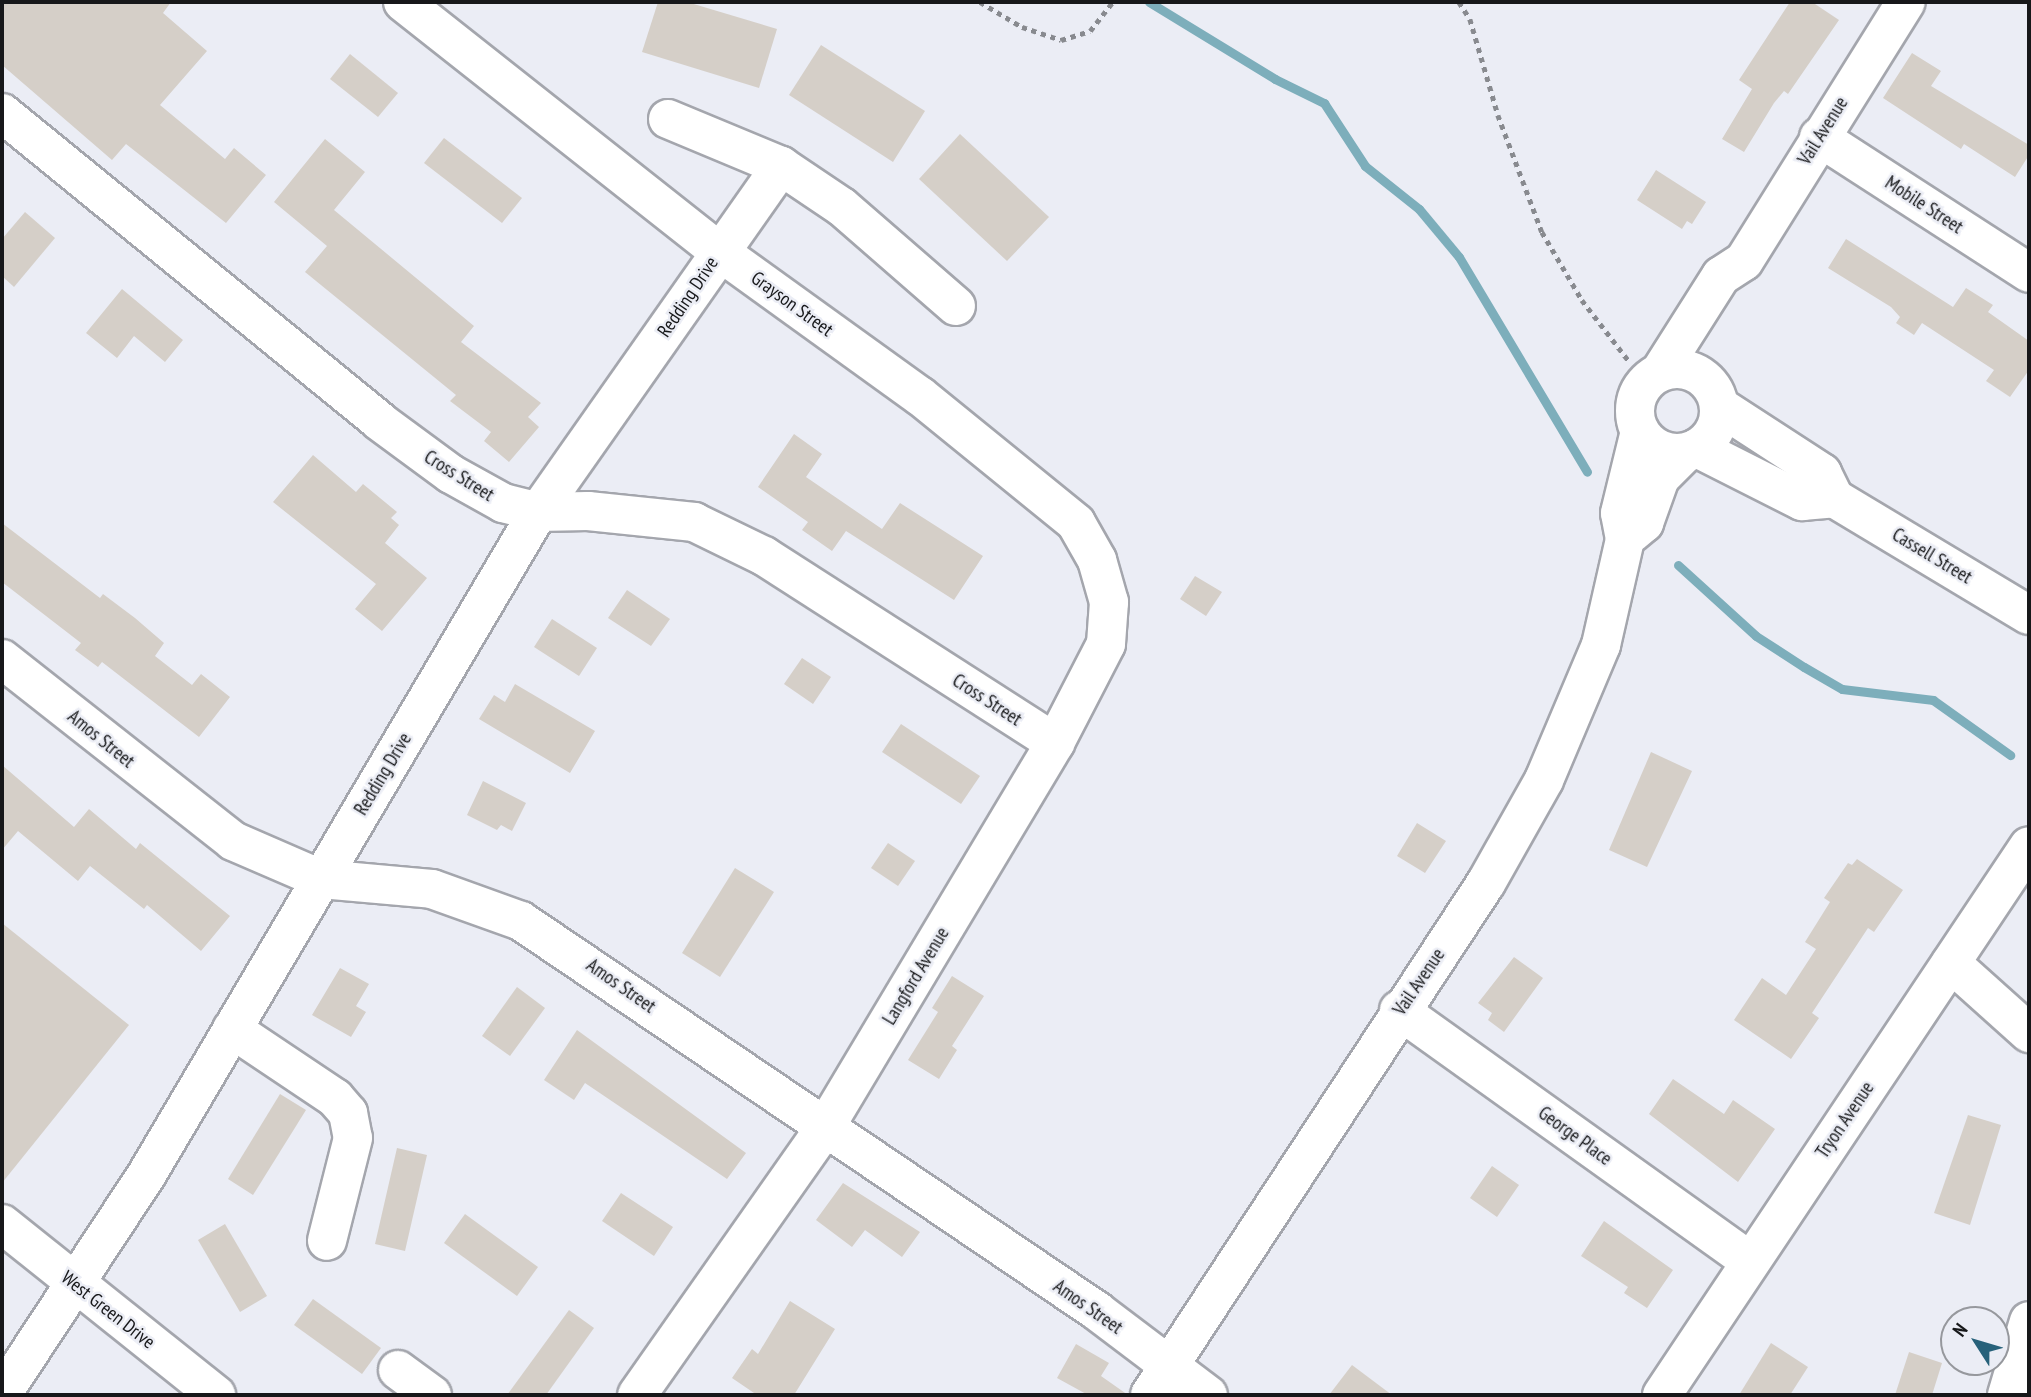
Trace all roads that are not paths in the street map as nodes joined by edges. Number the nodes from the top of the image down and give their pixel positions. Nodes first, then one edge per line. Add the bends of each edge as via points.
1 (403, 2) edge
2 (1906, 2) edge
3 (2, 113) edge
4 (668, 119) dead end
5 (1819, 137) junction
6 (781, 166) junction
7 (720, 252) junction
8 (1744, 261) junction
9 (2029, 273) edge
10 (956, 306) dead end
11 (1654, 376) junction
12 (1716, 396) junction
13 (1640, 431) junction
14 (1691, 450) junction
15 (1834, 498) junction
16 (538, 512) junction
17 (1079, 529) joint
18 (1625, 539) junction
19 (2029, 615) edge
20 (2, 659) edge
21 (1055, 743) junction
22 (2029, 846) edge
23 (321, 879) junction
24 (1951, 963) junction
25 (1399, 1010) junction
26 (232, 1029) junction
27 (2029, 1033) edge
28 (824, 1129) junction
29 (2, 1224) edge
30 (327, 1241) dead end
31 (1750, 1261) junction
32 (74, 1284) junction
33 (2029, 1321) edge
34 (398, 1370) dead end
35 (1159, 1381) edge
36 (2, 1394) edge
37 (216, 1395) edge
38 (432, 1395) edge
39 (637, 1395) edge
40 (1208, 1395) edge
41 (1662, 1395) edge
42 (2007, 1395) edge

1 - 7 street, Grayson Street
2 - 5 street, Vail Avenue
3 - 16 street, Cross Street via 379,421 451,474 503,503
4 - 6 street
5 - 8 street, Vail Avenue
5 - 9 street, Mobile Street
6 - 7 street, Redding Drive
6 - 10 street via 842,207
7 - 16 street, Redding Drive
7 - 17 street, Grayson Street via 920,396
8 - 11 street, Vail Avenue via 1721,276
8 - 12 street, Vail Avenue via 1743,287 1714,339
11 - 12 street via 1689,370
11 - 13 street via 1635,405
12 - 14 street via 1715,429
12 - 15 street, Cassell Street via 1822,473
13 - 14 street via 1659,449
13 - 18 street, Vail Avenue via 1620,513
14 - 15 street via 1802,501
14 - 18 street, Vail Avenue via 1660,478 1644,523
15 - 19 street, Cassell Street
16 - 21 street, Cross Street via 588,511 694,522 765,556
16 - 23 street, Redding Drive
17 - 21 street, Langford Avenue via 1097,560 1109,602 1107,643
18 - 25 street, Vail Avenue via 1601,645 1544,780 1486,883
20 - 23 street, Amos Street via 233,841
21 - 28 street, Langford Avenue
22 - 24 street, Tryon Avenue
23 - 26 street, Redding Drive
23 - 28 street, Amos Street via 432,889 521,921
24 - 27 street
24 - 31 street, Tryon Avenue
25 - 31 street, George Place
25 - 35 street, Vail Avenue
26 - 30 street via 335,1098 348,1112 353,1138
26 - 32 street, Redding Drive via 147,1174
28 - 35 street, Amos Street via 1097,1311
28 - 39 street, Langford Avenue
29 - 32 street, West Green Drive
31 - 41 street, Tryon Avenue
32 - 36 street, Redding Drive
32 - 37 street, West Green Drive
33 - 42 street
34 - 38 street
35 - 40 street, Amos Street

